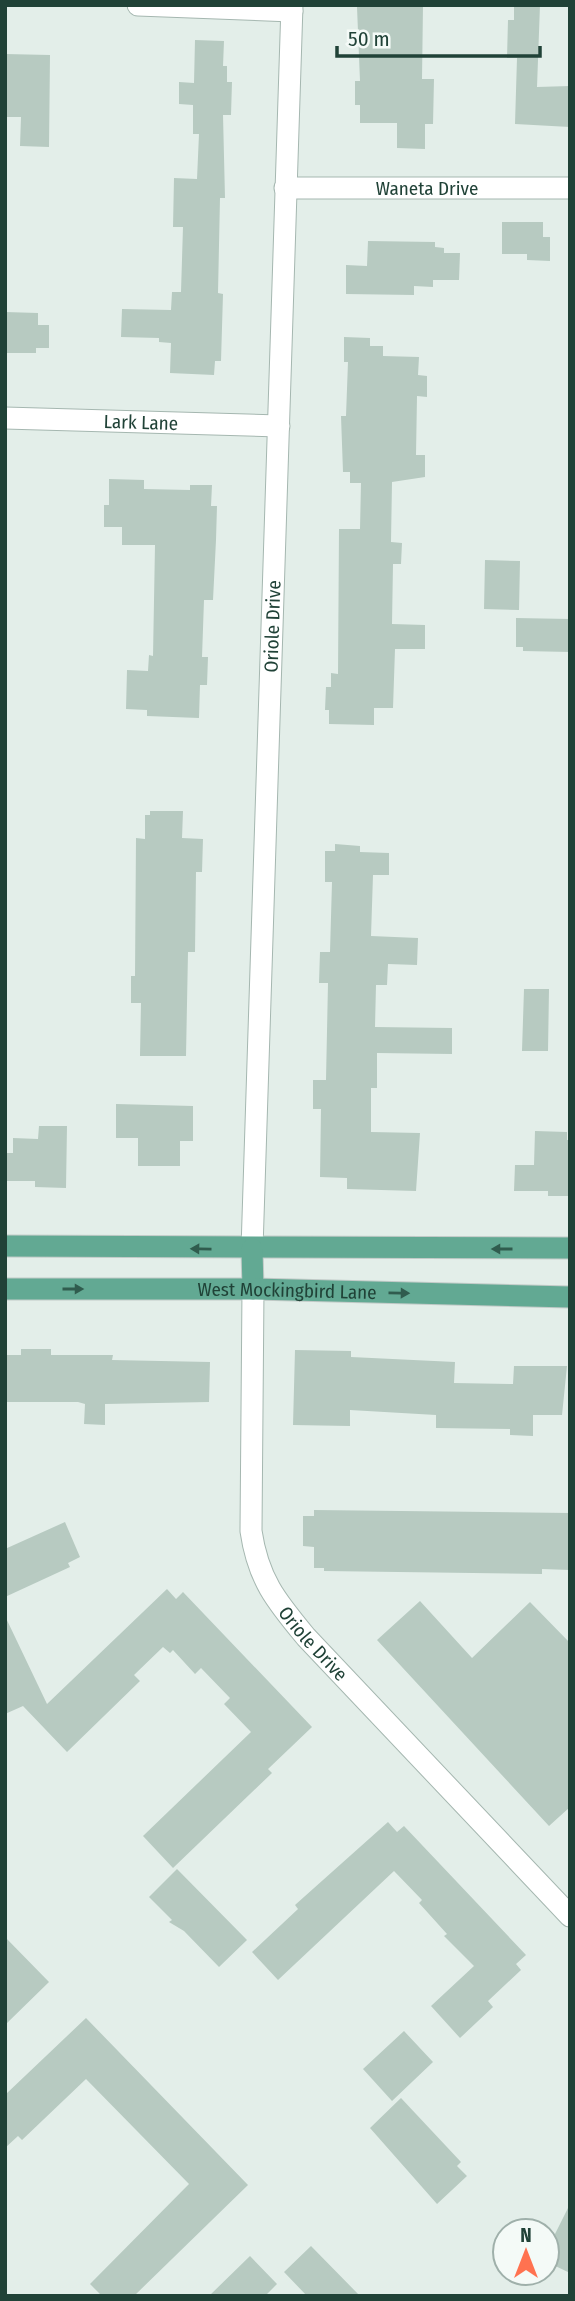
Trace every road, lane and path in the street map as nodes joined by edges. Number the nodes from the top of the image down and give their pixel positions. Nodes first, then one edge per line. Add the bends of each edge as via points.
1 (138, 5) edge
2 (292, 8) edge
3 (285, 188) junction
4 (570, 188) edge
5 (5, 418) edge
6 (279, 426) junction
7 (5, 1246) edge
8 (570, 1248) edge
9 (252, 1249) junction
10 (5, 1289) edge
11 (253, 1289) junction
12 (570, 1297) edge
13 (570, 1916) edge

1 - 2 street
2 - 3 street, Oriole Drive
3 - 4 street, Waneta Drive
3 - 6 street, Oriole Drive
5 - 6 street, Lark Lane
6 - 9 street, Oriole Drive
9 -> 7 main road
8 -> 9 main road
9 - 11 main road
10 -> 11 main road, West Mockingbird Lane
11 -> 12 main road, West Mockingbird Lane
11 - 13 street, Oriole Drive via 251,1531 255,1561 271,1595

